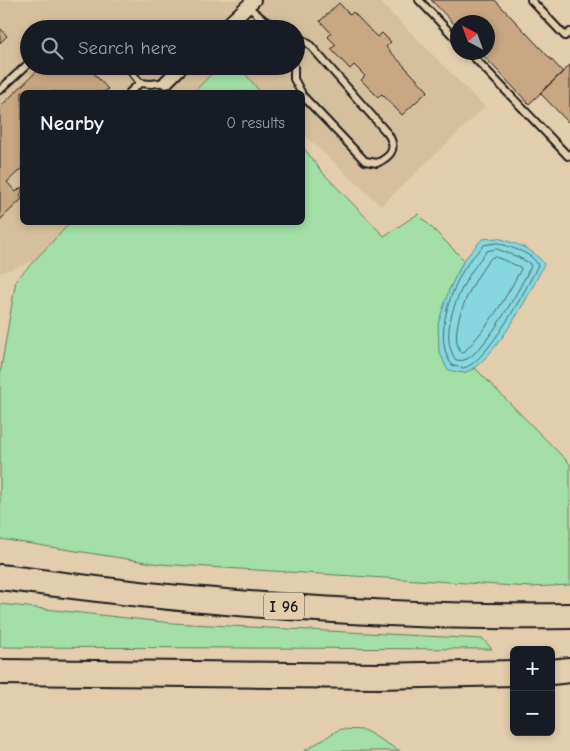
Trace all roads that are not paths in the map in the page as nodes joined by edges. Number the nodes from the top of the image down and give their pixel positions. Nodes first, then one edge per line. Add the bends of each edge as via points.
1 (419, 0) edge
2 (531, 0) edge
3 (251, 3) edge
4 (233, 20) edge
5 (264, 20) edge
6 (450, 32) edge
7 (570, 32) edge
8 (305, 41) edge
9 (477, 60) edge
10 (20, 71) edge
11 (134, 75) edge
12 (173, 75) edge
13 (294, 75) edge
14 (166, 82) joint
15 (140, 83) junction
16 (0, 90) edge
17 (132, 90) edge
18 (300, 90) edge
19 (305, 97) edge
20 (570, 154) edge
21 (0, 577) edge
22 (570, 616) edge
23 (570, 670) edge
24 (0, 672) edge
25 (555, 672) edge
26 (510, 673) edge

1 - 6 lane
2 - 7 lane via 565,36
3 - 4 street
3 - 5 lane
8 - 19 lane via 388,134 394,147 391,153 381,162 365,161
9 - 20 lane via 568,156
10 - 16 lane
11 - 15 lane
12 - 14 street
13 - 18 lane
14 - 15 lane
15 - 17 lane
21 - 22 highway, I 96 via 202,600 301,607 401,613
23 - 25 highway
24 - 26 highway via 368,676

